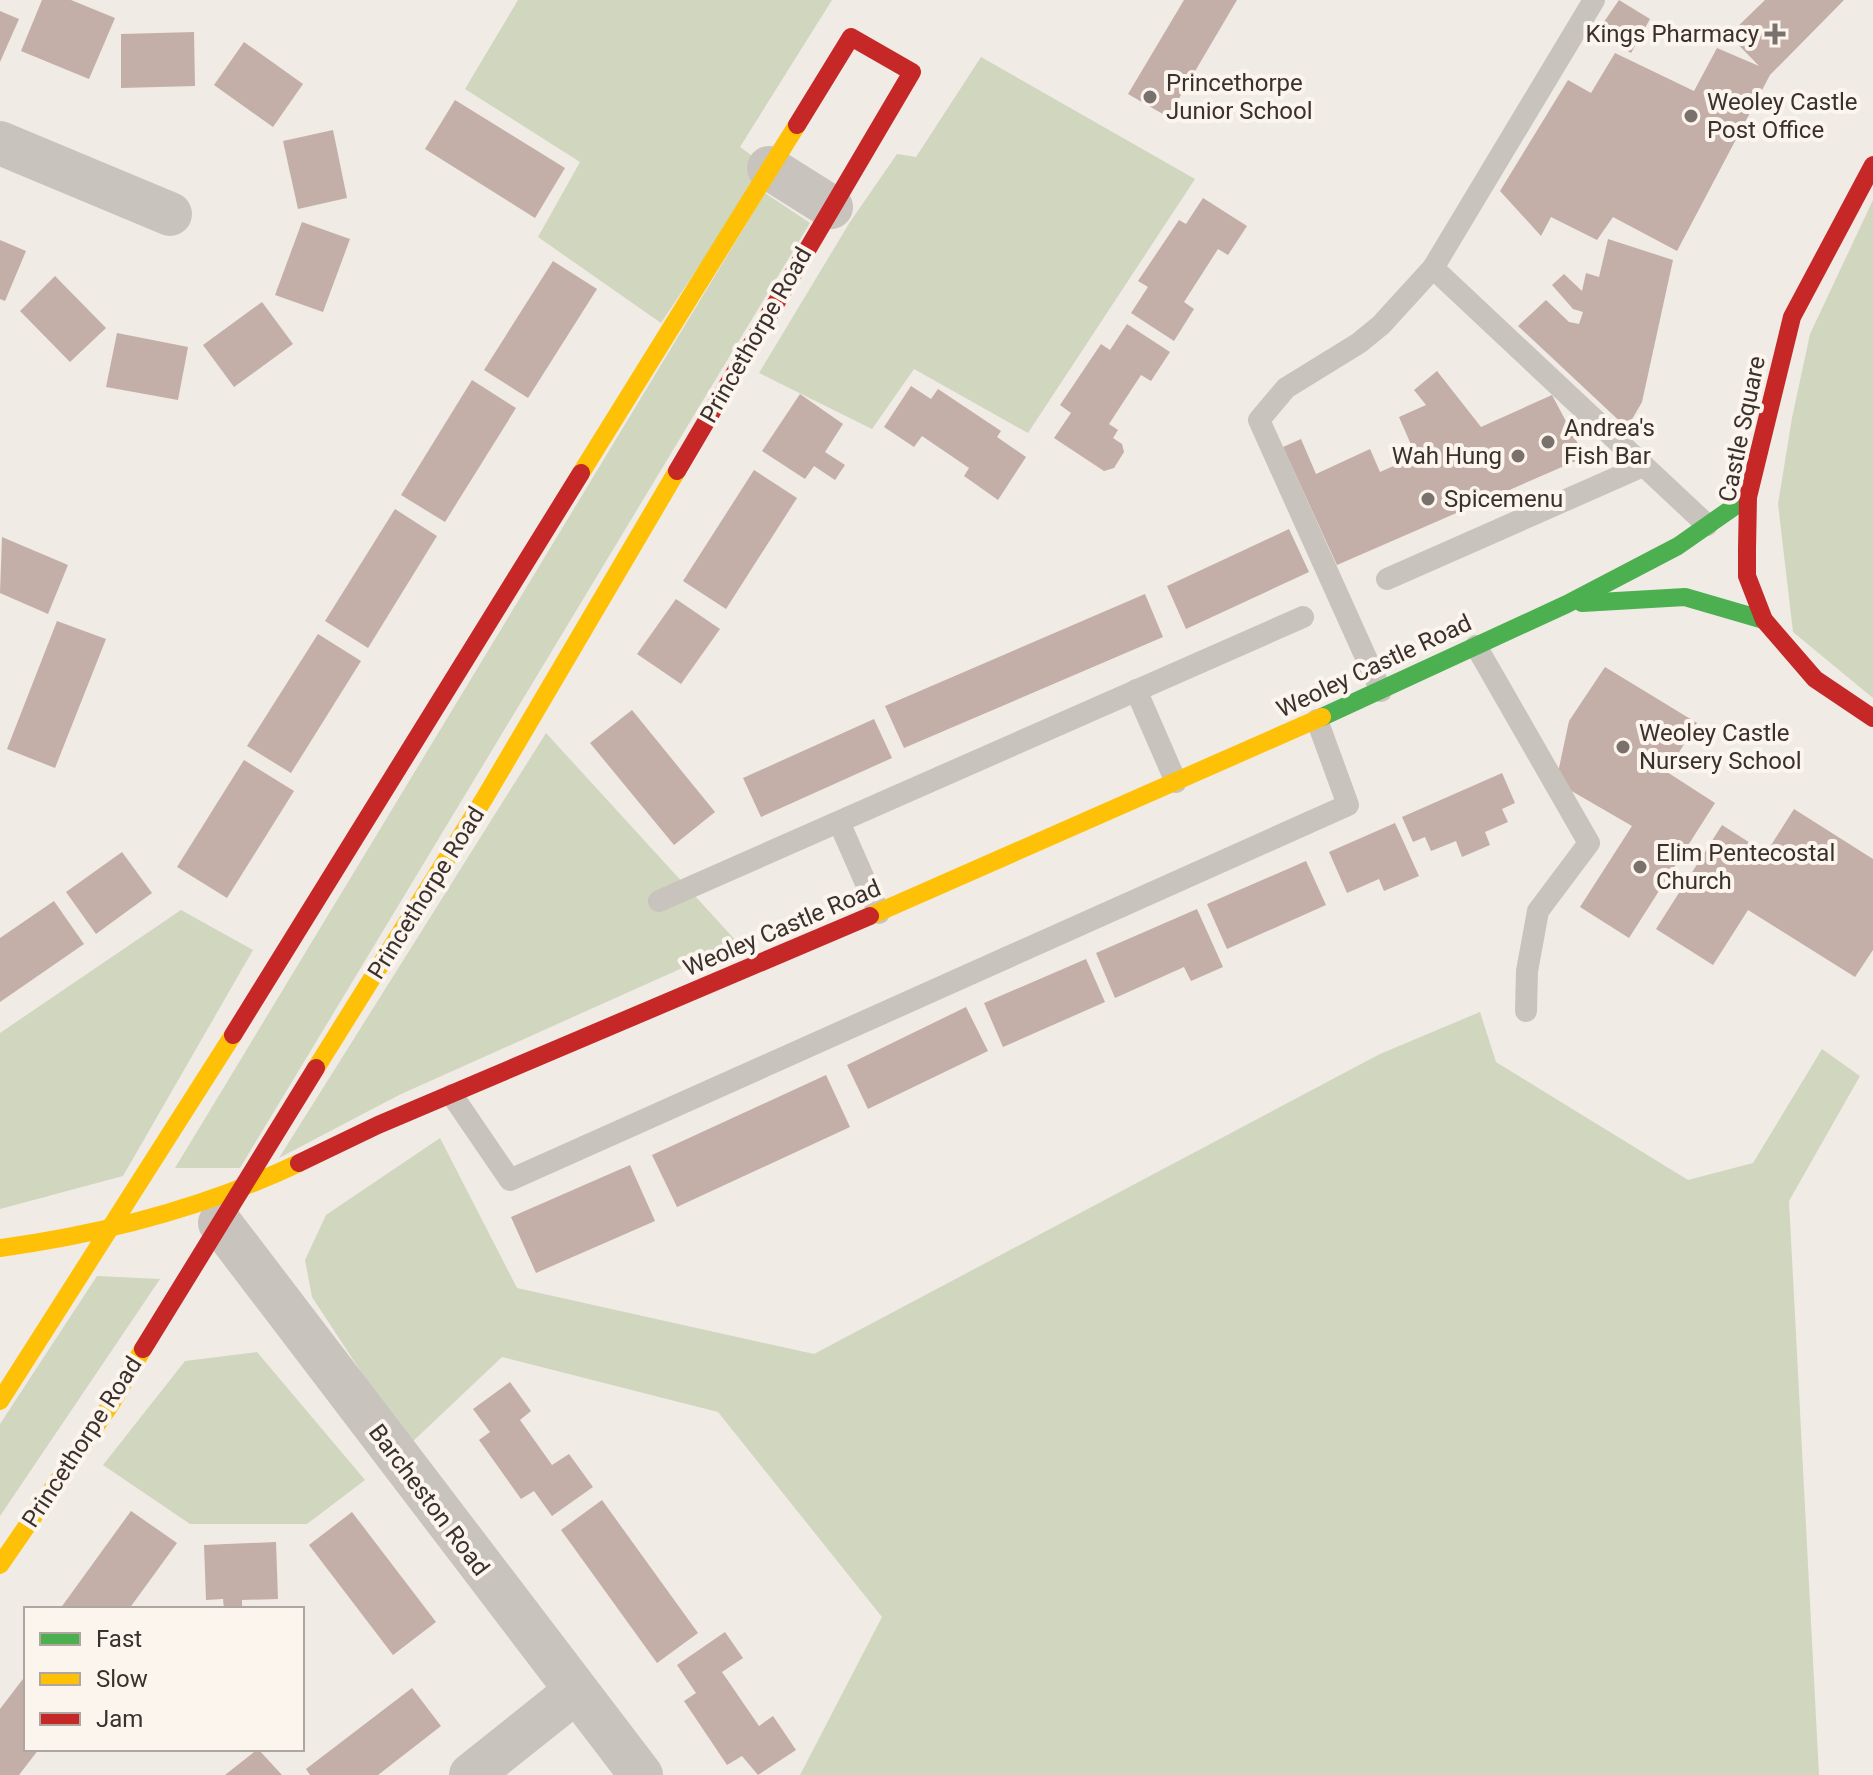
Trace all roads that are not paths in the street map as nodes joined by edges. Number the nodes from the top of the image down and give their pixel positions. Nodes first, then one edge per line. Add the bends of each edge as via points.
1 (1594, 0) edge
2 (0, 143) edge
3 (1873, 165) edge
4 (769, 168) junction
5 (831, 207) junction
6 (170, 214) dead end
7 (1433, 268) junction
8 (1643, 466) junction
9 (1748, 497) junction
10 (1707, 525) junction
11 (1387, 579) dead end
12 (1567, 604) junction
13 (1303, 617) dead end
14 (1764, 620) junction
15 (1476, 646) junction
16 (1136, 690) junction
17 (1381, 691) junction
18 (1873, 718) edge
19 (1317, 720) junction
20 (1176, 782) junction
21 (839, 822) junction
22 (659, 901) dead end
23 (879, 913) junction
24 (1526, 1011) dead end
25 (452, 1095) junction
26 (230, 1207) junction
27 (114, 1227) junction
28 (0, 1248) edge
29 (0, 1401) edge
30 (0, 1565) edge
31 (575, 1692) junction
32 (471, 1775) edge
33 (641, 1775) edge

1 - 7 lane
2 - 6 street
3 - 9 street, Castle Square via 1792,317
4 - 5 street
4 - 5 street, Princethorpe Road via 851,37 912,72
4 - 27 street, Princethorpe Road
5 - 26 street, Princethorpe Road via 484,799
7 - 8 lane
7 - 17 lane via 1381,325 1286,388 1259,420
8 - 10 lane
8 - 11 lane
9 - 10 street, Weoley Castle Road
9 - 14 street, Castle Square via 1747,576
10 - 12 street, Weoley Castle Road via 1678,546
12 - 14 street, Weoley Castle Road via 1685,597
12 - 15 street, Weoley Castle Road
13 - 16 lane
14 - 18 street, Castle Square via 1815,679
15 - 17 street, Weoley Castle Road
15 - 24 lane via 1589,843 1538,911
16 - 20 lane
16 - 21 lane
17 - 19 street, Weoley Castle Road
19 - 20 street, Weoley Castle Road
19 - 25 lane via 1348,805 510,1180
20 - 23 street, Weoley Castle Road
21 - 22 lane
21 - 23 lane
23 - 25 street, Weoley Castle Road
25 - 26 street, Weoley Castle Road
26 - 27 street, Weoley Castle Road
26 - 30 street, Princethorpe Road via 111,1404
26 - 31 street, Barcheston Road
27 - 28 street, Weoley Castle Road
27 - 29 street, Princethorpe Road
31 - 32 street
31 - 33 street, Barcheston Road

